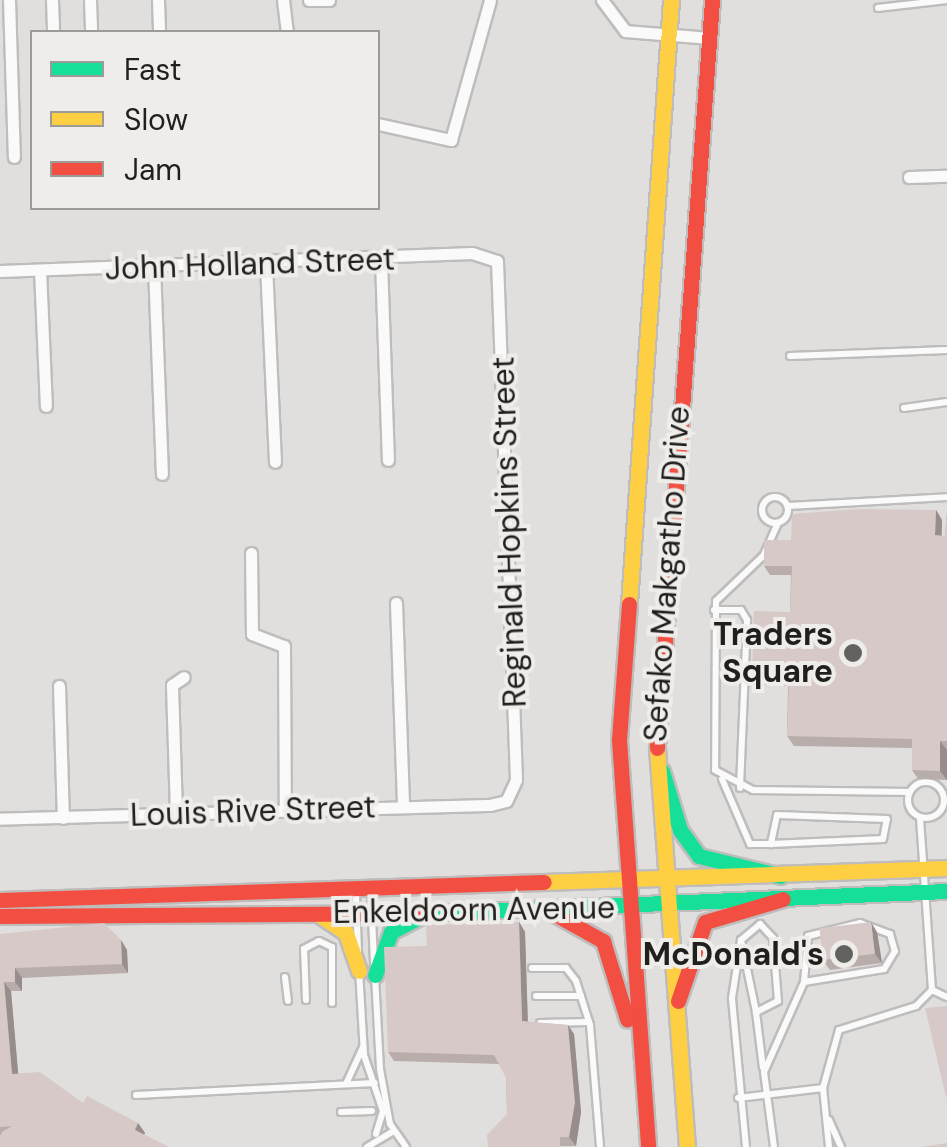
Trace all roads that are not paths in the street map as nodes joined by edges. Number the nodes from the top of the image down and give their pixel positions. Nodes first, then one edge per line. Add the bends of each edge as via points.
1 (10, 0) edge
2 (52, 0) edge
3 (90, 0) edge
4 (158, 0) edge
5 (283, 0) edge
6 (308, 0) edge
7 (329, 0) edge
8 (490, 0) edge
9 (602, 0) edge
10 (671, 0) edge
11 (712, 0) edge
12 (947, 0) edge
13 (878, 8) dead end
14 (54, 30) edge
15 (91, 30) edge
16 (159, 30) edge
17 (288, 30) edge
18 (668, 37) junction
19 (710, 38) junction
20 (6, 101) edge
21 (380, 124) edge
22 (14, 158) dead end
23 (947, 176) edge
24 (909, 177) dead end
25 (496, 261) joint
26 (381, 262) junction
27 (266, 264) junction
28 (154, 267) junction
29 (40, 270) junction
30 (0, 271) edge
31 (947, 350) edge
32 (790, 356) dead end
33 (947, 402) edge
34 (46, 406) dead end
35 (904, 408) dead end
36 (388, 460) dead end
37 (275, 462) dead end
38 (162, 474) dead end
39 (947, 497) edge
40 (788, 506) junction
41 (778, 523) junction
42 (251, 553) dead end
43 (396, 604) dead end
44 (714, 610) junction
45 (184, 677) dead end
46 (59, 686) dead end
47 (654, 747) junction
48 (721, 778) junction
49 (740, 788) junction
50 (910, 792) junction
51 (946, 794) edge
52 (506, 801) joint
53 (403, 807) junction
54 (286, 810) junction
55 (176, 813) junction
56 (920, 817) junction
57 (63, 818) junction
58 (0, 819) edge
59 (771, 844) junction
60 (928, 868) junction
61 (947, 868) edge
62 (781, 876) junction
63 (661, 882) junction
64 (625, 883) junction
65 (938, 891) edge
66 (364, 895) junction
67 (783, 899) junction
68 (0, 900) edge
69 (663, 906) junction
70 (628, 908) junction
71 (364, 912) junction
72 (434, 912) junction
73 (551, 912) junction
74 (316, 913) junction
75 (0, 916) edge
76 (741, 940) junction
77 (532, 968) dead end
78 (367, 973) junction
79 (284, 977) dead end
80 (804, 982) junction
81 (932, 990) junction
82 (536, 996) dead end
83 (581, 996) junction
84 (947, 996) edge
85 (306, 1000) dead end
86 (288, 1001) dead end
87 (332, 1003) dead end
88 (778, 1005) junction
89 (789, 1010) junction
90 (756, 1012) junction
91 (589, 1022) junction
92 (534, 1023) edge
93 (674, 1026) junction
94 (363, 1046) junction
95 (638, 1048) junction
96 (764, 1072) junction
97 (375, 1083) junction
98 (345, 1084) junction
99 (823, 1088) junction
100 (766, 1094) junction
101 (136, 1095) dead end
102 (738, 1098) junction
103 (372, 1110) dead end
104 (824, 1110) junction
105 (341, 1112) dead end
106 (393, 1132) junction
107 (376, 1134) junction
108 (367, 1147) edge
109 (406, 1147) edge
110 (600, 1147) edge
111 (648, 1147) edge
112 (686, 1147) edge
113 (746, 1147) edge
114 (774, 1147) edge
115 (830, 1147) edge
116 (841, 1147) edge

1 - 20 street
2 - 14 street
3 - 15 street
4 - 16 street
5 - 17 street
6 - 7 street
8 - 21 street via 451,140
9 - 18 street via 619,27
10 - 18 main road, Sefako Makgatho Drive
11 - 19 main road, Sefako Makgatho Drive
12 - 13 lane
18 - 19 street
18 - 64 main road, Sefako Makgatho Drive via 618,740
19 - 47 main road, Sefako Makgatho Drive
20 - 22 street
23 - 24 street
25 - 26 street, John Holland Street via 472,252
25 - 52 street, Reginald Hopkins Street via 516,780
26 - 27 street, John Holland Street
26 - 36 street
27 - 28 street, John Holland Street
27 - 37 street
28 - 29 street, John Holland Street
28 - 38 street
29 - 30 street, John Holland Street
29 - 34 street
31 - 32 lane
33 - 35 lane
39 - 40 lane
40 - 41 lane
40 - 41 lane via 779,497 764,503 765,519
41 - 44 lane via 763,556 726,584
42 - 54 street via 252,634 284,646
43 - 53 street
44 - 48 lane via 709,726
44 - 49 lane via 742,610 747,620
45 - 55 street via 172,685
46 - 57 street
47 - 62 main road via 695,853 721,868
47 - 63 main road, Sefako Makgatho Drive
48 - 49 lane
48 - 59 lane via 742,840
49 - 50 lane
50 - 51 lane via 924,781
50 - 56 lane
51 - 56 lane via 937,815
52 - 53 street, Louis Rive Street
53 - 54 street, Louis Rive Street
54 - 55 street, Louis Rive Street
55 - 57 street, Louis Rive Street
56 - 60 lane
57 - 58 street, Louis Rive Street
59 - 59 lane via 883,840 888,828 882,813 777,815
60 - 61 main road, Enkeldoorn Avenue
60 - 62 main road, Enkeldoorn Avenue
60 - 65 lane
62 - 63 main road, Enkeldoorn Avenue
63 - 64 main road, Enkeldoorn Avenue
63 - 69 main road, Sefako Makgatho Drive
64 - 66 main road, Enkeldoorn Avenue
64 - 70 main road, Sefako Makgatho Drive
65 - 67 main road, Enkeldoorn Avenue
65 - 81 lane
66 - 68 main road, Enkeldoorn Avenue
66 - 71 lane
66 - 71 lane
67 - 69 main road, Enkeldoorn Avenue
67 - 93 main road via 730,909 702,926
69 - 70 main road, Enkeldoorn Avenue
69 - 93 main road, Sefako Makgatho Drive
70 - 73 main road, Enkeldoorn Avenue
70 - 95 main road, Sefako Makgatho Drive
71 - 72 main road, Enkeldoorn Avenue
71 - 74 main road, Enkeldoorn Avenue
71 - 78 lane
71 - 78 lane
72 - 73 main road, Enkeldoorn Avenue
72 - 78 main road via 391,932
73 - 95 main road via 590,928 610,952
74 - 75 main road, Enkeldoorn Avenue
74 - 78 main road via 346,933
76 - 88 lane via 751,926 770,930
76 - 90 lane
76 - 102 lane via 731,1023
77 - 83 lane via 566,968
78 - 94 lane
78 - 106 lane
79 - 86 lane
80 - 80 lane via 814,931 868,923 890,934 894,951 884,969
80 - 89 lane
81 - 84 lane
81 - 99 lane via 916,1006 846,1022
82 - 83 lane
83 - 91 lane
85 - 87 lane via 304,949 319,940 332,948
88 - 89 lane
88 - 90 lane
89 - 96 lane
90 - 96 lane
91 - 92 lane
91 - 110 lane
93 - 112 main road, Sefako Makgatho Drive
94 - 97 lane
94 - 98 lane
95 - 111 main road, Sefako Makgatho Drive
96 - 100 lane
97 - 98 lane
97 - 107 lane
98 - 101 lane
99 - 100 lane
99 - 104 lane
100 - 102 lane
100 - 114 lane
102 - 113 lane
103 - 105 lane
104 - 115 lane
104 - 116 lane
106 - 107 lane
106 - 109 lane
107 - 108 lane

